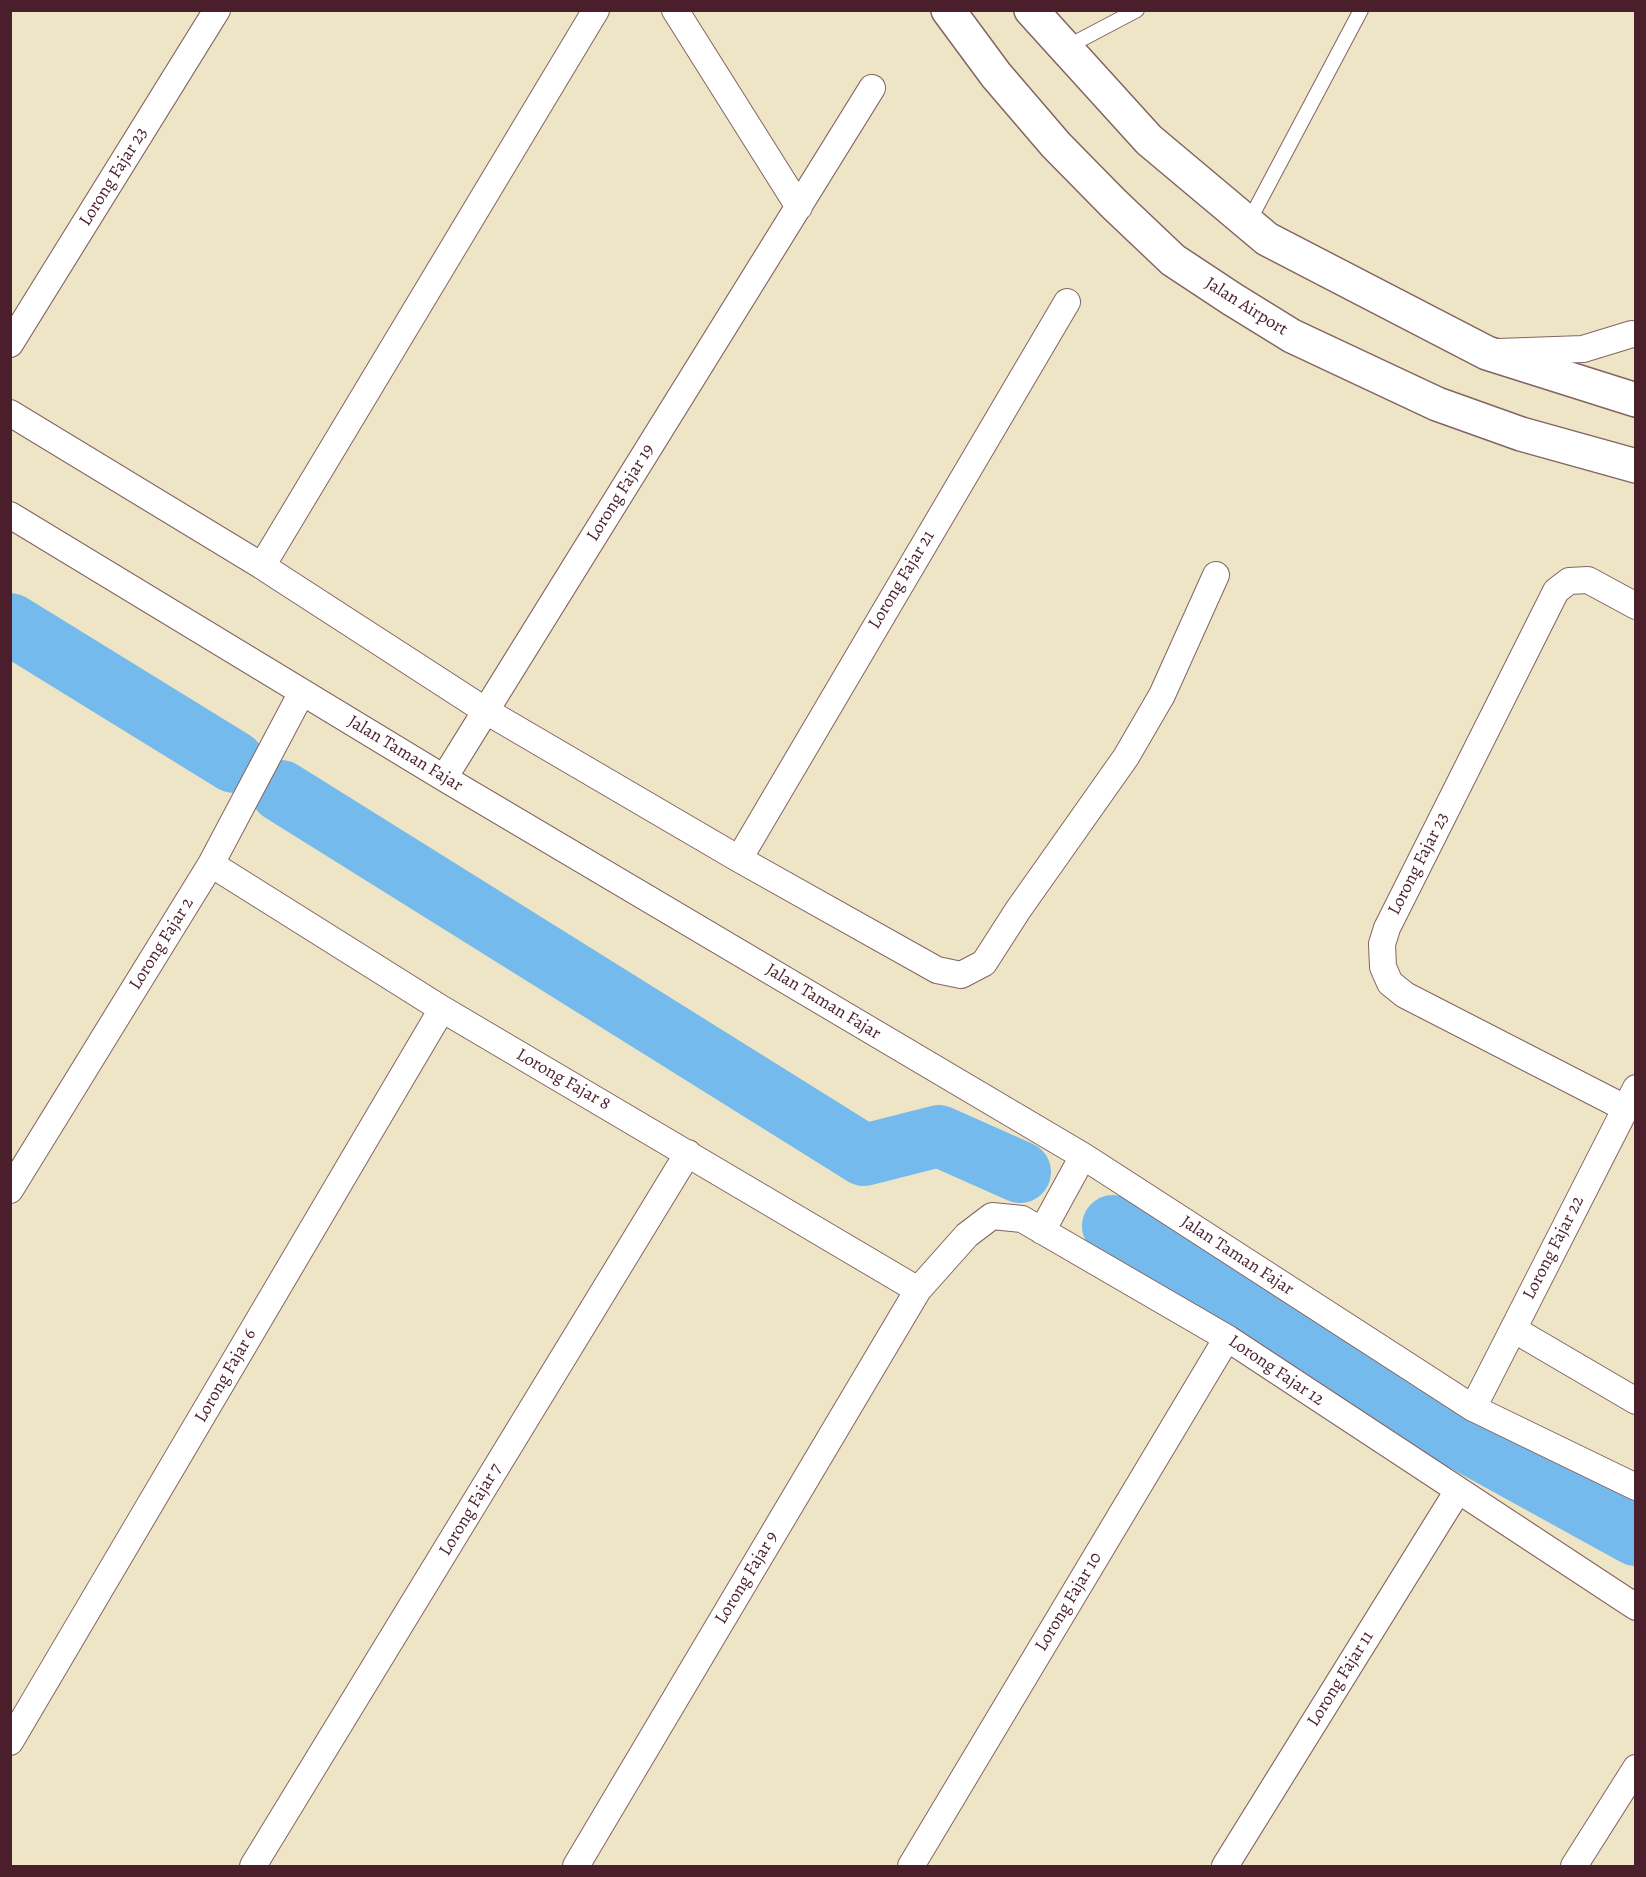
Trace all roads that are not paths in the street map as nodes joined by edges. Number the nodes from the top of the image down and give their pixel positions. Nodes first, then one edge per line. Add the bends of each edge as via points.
1 (217, 10) edge
2 (596, 10) edge
3 (675, 10) edge
4 (948, 10) edge
5 (1031, 10) edge
6 (1137, 10) edge
7 (1361, 10) edge
8 (1065, 48) junction
9 (872, 88) dead end
10 (798, 207) junction
11 (1248, 223) junction
12 (1067, 302) dead end
13 (1634, 334) edge
14 (10, 344) edge
15 (1487, 353) junction
16 (1635, 400) edge
17 (10, 413) edge
18 (1635, 466) edge
19 (10, 515) edge
20 (262, 566) junction
21 (1216, 575) dead end
22 (1635, 606) edge
23 (302, 692) junction
24 (486, 711) junction
25 (444, 778) junction
26 (739, 859) junction
27 (212, 864) junction
28 (442, 1009) junction
29 (1630, 1098) edge
30 (688, 1153) junction
31 (1083, 1156) junction
32 (10, 1190) edge
33 (1042, 1231) junction
34 (918, 1290) junction
35 (1513, 1329) junction
36 (1227, 1338) junction
37 (1635, 1401) edge
38 (1473, 1408) junction
39 (1635, 1487) edge
40 (1457, 1492) junction
41 (1635, 1607) edge
42 (10, 1743) edge
43 (1635, 1768) edge
44 (253, 1866) edge
45 (576, 1866) edge
46 (911, 1866) edge
47 (1225, 1866) edge
48 (1574, 1866) edge

1 - 14 street, Lorong Fajar 23
2 - 20 street
3 - 10 street
4 - 18 main road, Jalan Airport via 1056,145 1173,260 1232,300 1292,336 1437,404 1521,434
5 - 8 main road
6 - 8 lane
7 - 11 lane
8 - 11 main road via 1149,140
9 - 10 street, Lorong Fajar 19
10 - 24 street, Lorong Fajar 19
11 - 15 main road via 1267,239 1318,267
12 - 26 street, Lorong Fajar 21
13 - 15 street via 1583,349
15 - 16 main road
17 - 20 street
19 - 23 street, Jalan Taman Fajar
20 - 24 street
21 - 26 street via 1162,694 1126,757 984,963 961,975 937,970
22 - 29 street, Lorong Fajar 23 via 1588,580 1569,581 1556,591 1382,944 1383,967 1390,983 1405,995
23 - 25 street, Jalan Taman Fajar
23 - 27 street, Lorong Fajar 2
24 - 25 street, Lorong Fajar 19
24 - 26 street
25 - 31 street, Jalan Taman Fajar
27 - 28 street, Lorong Fajar 8
27 - 32 street, Lorong Fajar 2
28 - 30 street, Lorong Fajar 8
28 - 42 street, Lorong Fajar 6
29 - 35 street, Lorong Fajar 22
30 - 34 street, Lorong Fajar 8
30 - 44 street, Lorong Fajar 7
31 - 33 street
31 - 38 street, Jalan Taman Fajar
33 - 34 street, Lorong Fajar 12 via 1022,1220 992,1216 967,1235
33 - 36 street, Lorong Fajar 12
34 - 45 street, Lorong Fajar 9
35 - 37 street
35 - 38 street, Lorong Fajar 22
36 - 40 street, Lorong Fajar 12
36 - 46 street, Lorong Fajar 10
38 - 39 street, Jalan Taman Fajar
40 - 41 street, Lorong Fajar 12
40 - 47 street, Lorong Fajar 11
43 - 48 street

